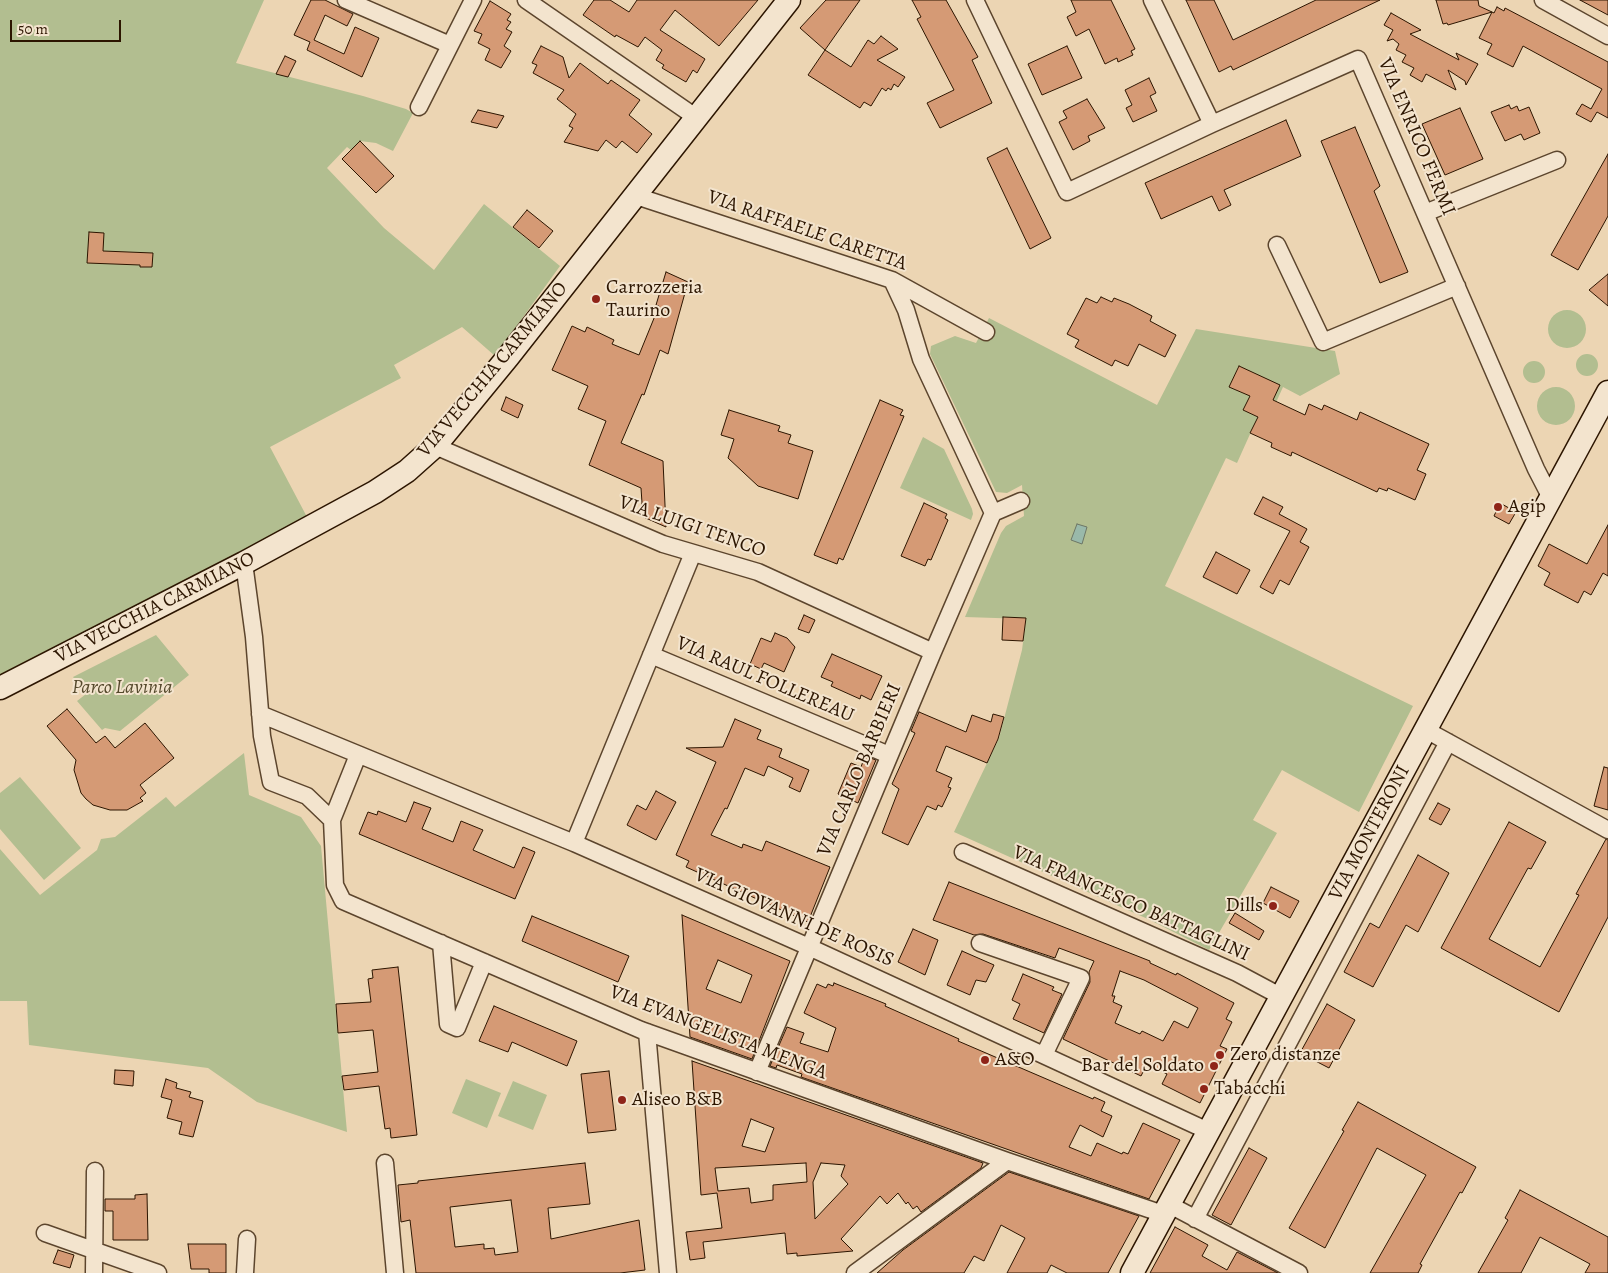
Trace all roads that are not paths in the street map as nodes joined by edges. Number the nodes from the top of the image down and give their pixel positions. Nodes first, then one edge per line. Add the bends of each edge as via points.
1 (346, 0) edge
2 (473, 0) edge
3 (526, 0) edge
4 (789, 0) edge
5 (976, 0) edge
6 (1152, 0) edge
7 (1543, 0) edge
8 (1608, 36) edge
9 (450, 45) junction
10 (419, 106) dead end
11 (697, 118) junction
12 (1212, 124) junction
13 (1557, 160) dead end
14 (636, 196) junction
15 (1425, 213) junction
16 (1277, 245) dead end
17 (892, 280) junction
18 (1457, 286) junction
19 (986, 332) dead end
20 (1608, 392) edge
21 (435, 446) junction
22 (1551, 498) junction
23 (1021, 501) dead end
24 (994, 514) junction
25 (694, 553) junction
26 (244, 563) junction
27 (933, 652) junction
28 (651, 655) junction
29 (0, 688) edge
30 (260, 714) junction
31 (1426, 730) junction
32 (1448, 742) junction
33 (358, 755) junction
34 (889, 755) junction
35 (332, 820) junction
36 (1608, 830) edge
37 (574, 843) junction
38 (963, 852) dead end
39 (441, 943) junction
40 (980, 943) dead end
41 (809, 947) junction
42 (484, 962) junction
43 (1282, 997) junction
44 (647, 1032) junction
45 (1044, 1055) junction
46 (757, 1072) junction
47 (1208, 1131) junction
48 (1007, 1161) junction
49 (385, 1163) dead end
50 (95, 1171) dead end
51 (1166, 1209) junction
52 (1195, 1218) junction
53 (45, 1233) dead end
54 (247, 1239) dead end
55 (94, 1250) junction
56 (1279, 1268) edge
57 (94, 1273) edge
58 (158, 1273) edge
59 (246, 1273) edge
60 (395, 1273) edge
61 (668, 1273) edge
62 (855, 1273) edge
63 (1132, 1273) edge
64 (1299, 1273) edge

1 - 9 street
2 - 9 street
3 - 11 street
4 - 11 street, VIA VECCHIA CARMIANO
5 - 12 street, VIA ENRICO FERMI via 1067,192
6 - 12 street
7 - 8 street
9 - 10 street
11 - 14 street, VIA VECCHIA CARMIANO
12 - 15 street, VIA ENRICO FERMI via 1358,59
13 - 15 street
14 - 17 street, VIA RAFFAELE CARETTA
14 - 21 street, VIA VECCHIA CARMIANO
15 - 18 street, VIA ENRICO FERMI
16 - 18 street via 1323,342
17 - 19 street, VIA RAFFAELE CARETTA
17 - 24 street via 906,310 921,360
18 - 22 street, VIA ENRICO FERMI
20 - 22 street, VIA MONTERONI
21 - 25 street, VIA LUIGI TENCO via 663,544
21 - 26 street, VIA VECCHIA CARMIANO via 407,471 375,492
22 - 31 street, VIA MONTERONI
23 - 24 street
24 - 27 street, VIA CARLO BARBIERI
25 - 27 street, VIA LUIGI TENCO via 758,572
25 - 28 street
26 - 29 street, VIA VECCHIA CARMIANO
26 - 30 street
27 - 34 street, VIA CARLO BARBIERI
28 - 34 street, VIA RAUL FOLLEREAU
28 - 37 street
30 - 33 street, VIA GIOVANNI DE ROSIS
30 - 35 street via 271,782 307,796
31 - 32 street
31 - 43 street, VIA MONTERONI
32 - 36 street
32 - 52 street, VIA MONTERONI
33 - 35 street
33 - 37 street, VIA GIOVANNI DE ROSIS
34 - 41 street, VIA CARLO BARBIERI
35 - 39 street, VIA EVANGELISTA MENGA via 335,885 343,901
37 - 41 street, VIA GIOVANNI DE ROSIS
38 - 43 street, VIA FRANCESCO BATTAGLINI via 1237,973
39 - 42 street, VIA EVANGELISTA MENGA
39 - 42 street via 448,1024 457,1028
40 - 45 street via 1081,978
41 - 45 street, VIA GIOVANNI DE ROSIS
41 - 46 street, VIA CARLO BARBIERI
42 - 44 street, VIA EVANGELISTA MENGA
43 - 47 street, VIA MONTERONI
44 - 46 street, VIA EVANGELISTA MENGA
44 - 61 street
45 - 47 street, VIA GIOVANNI DE ROSIS
46 - 48 street, VIA EVANGELISTA MENGA
47 - 51 street, VIA MONTERONI
48 - 51 street, VIA EVANGELISTA MENGA
48 - 62 street
49 - 60 street
50 - 55 street
51 - 52 street, VIA EVANGELISTA MENGA
51 - 63 street, VIA MONTERONI
52 - 56 street, VIA EVANGELISTA MENGA
53 - 55 street
54 - 59 street
55 - 57 street
55 - 58 street
56 - 64 street, VIA EVANGELISTA MENGA

